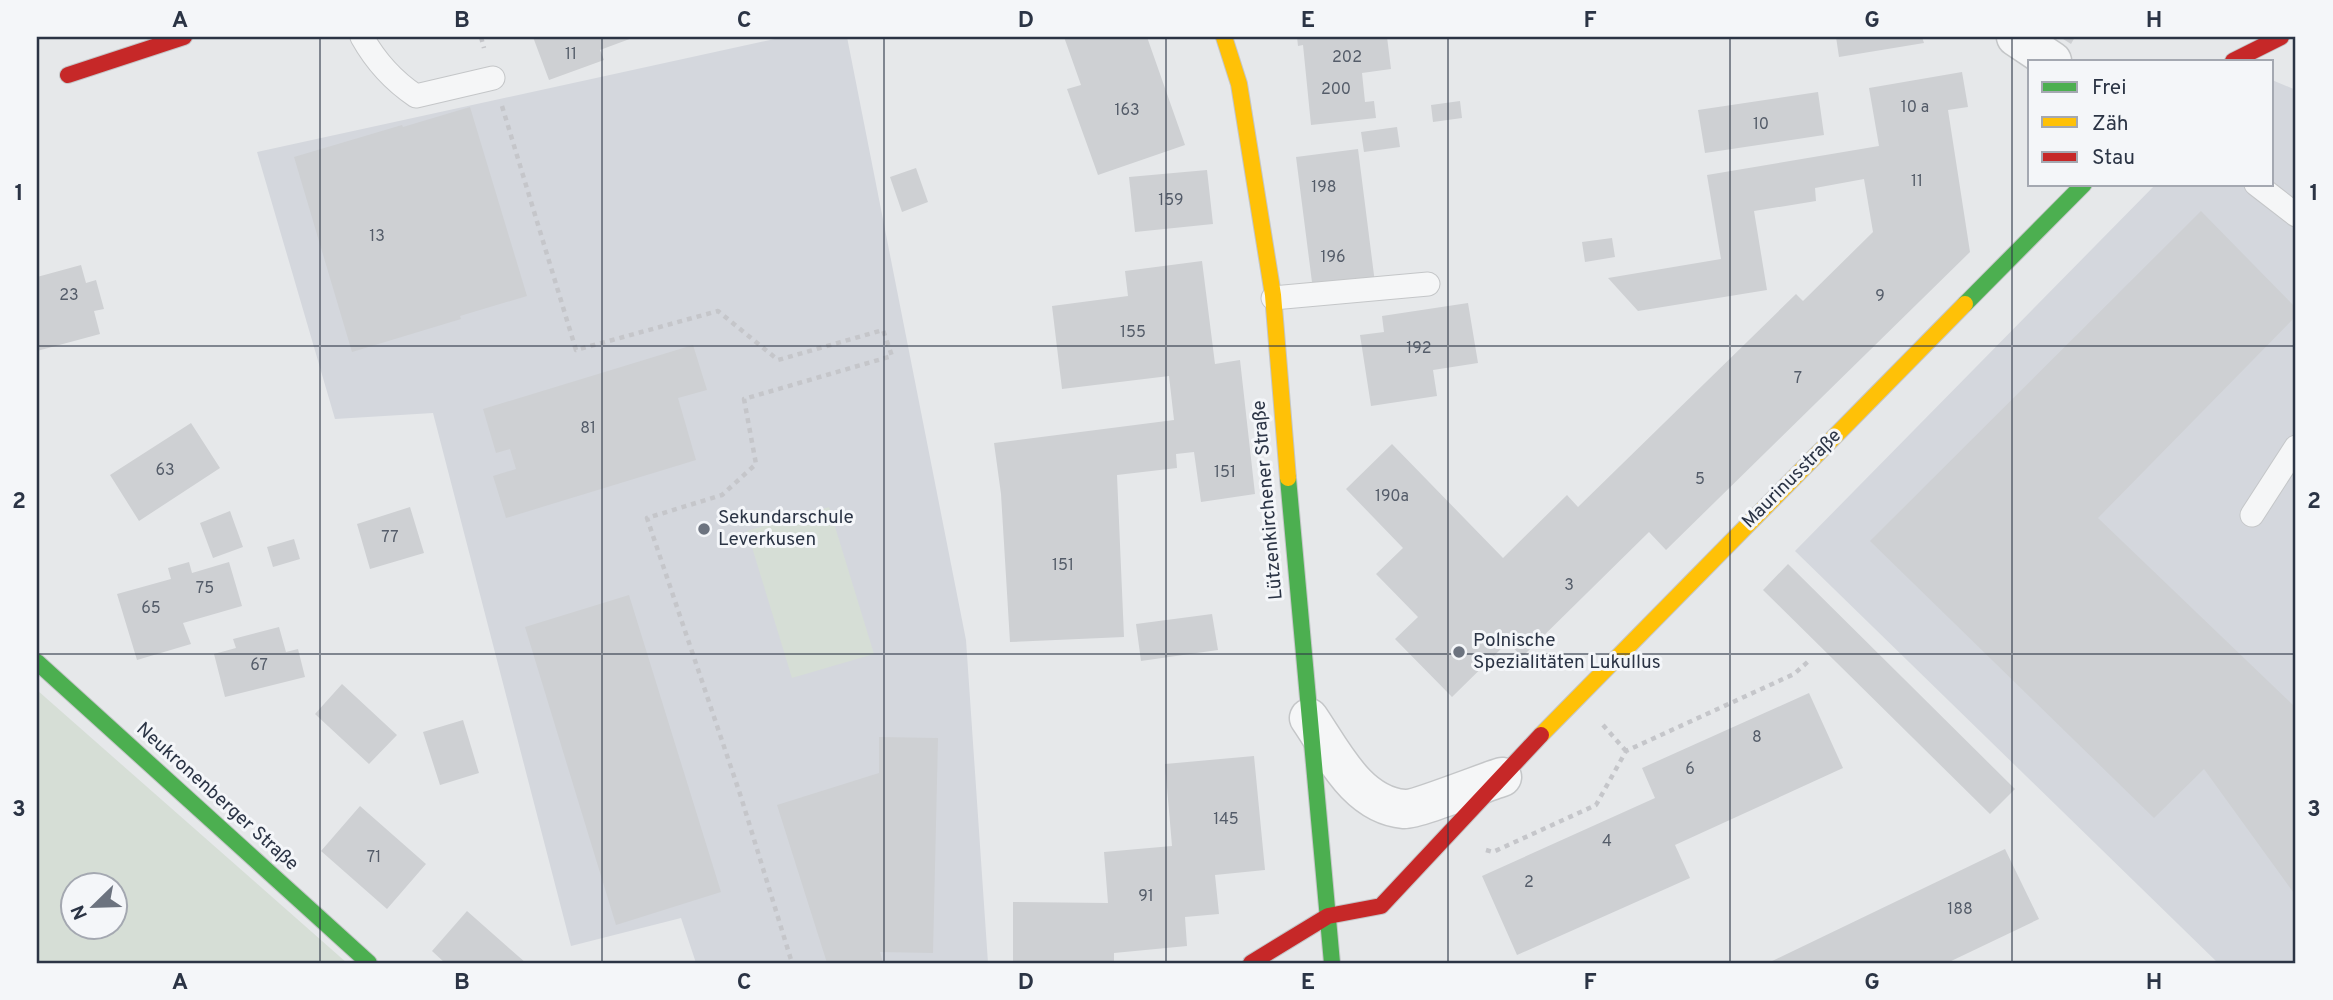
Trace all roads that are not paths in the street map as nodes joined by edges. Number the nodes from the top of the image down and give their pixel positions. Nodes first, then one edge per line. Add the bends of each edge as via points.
1 (184, 37) edge
2 (362, 37) edge
3 (1224, 37) edge
4 (2016, 37) edge
5 (2281, 37) edge
6 (2050, 60) edge
7 (2235, 60) edge
8 (68, 75) dead end
9 (493, 78) road end
10 (2082, 186) edge
11 (2259, 186) edge
12 (2296, 215) edge
13 (1428, 284) dead end
14 (1273, 298) junction
15 (2296, 447) edge
16 (2252, 515) dead end
17 (37, 662) edge
18 (1309, 718) junction
19 (1502, 777) junction
20 (1328, 916) junction
21 (369, 963) edge
22 (1251, 963) edge
23 (1332, 963) edge

1 - 8 street
2 - 9 lane via 394,81 416,96
3 - 14 street, Lützenkirchener Straße via 1239,84
4 - 6 street
5 - 7 street
10 - 19 street, Maurinusstraße
11 - 12 lane
13 - 14 lane
14 - 18 street, Lützenkirchener Straße
15 - 16 lane
17 - 21 street, Neukronenberger Straße
18 - 19 street, Maurinusstraße via 1354,782 1375,801 1406,809
18 - 20 street, Lützenkirchener Straße
19 - 20 street, Maurinusstraße via 1381,906
20 - 22 street
20 - 23 street, Lützenkirchener Straße

